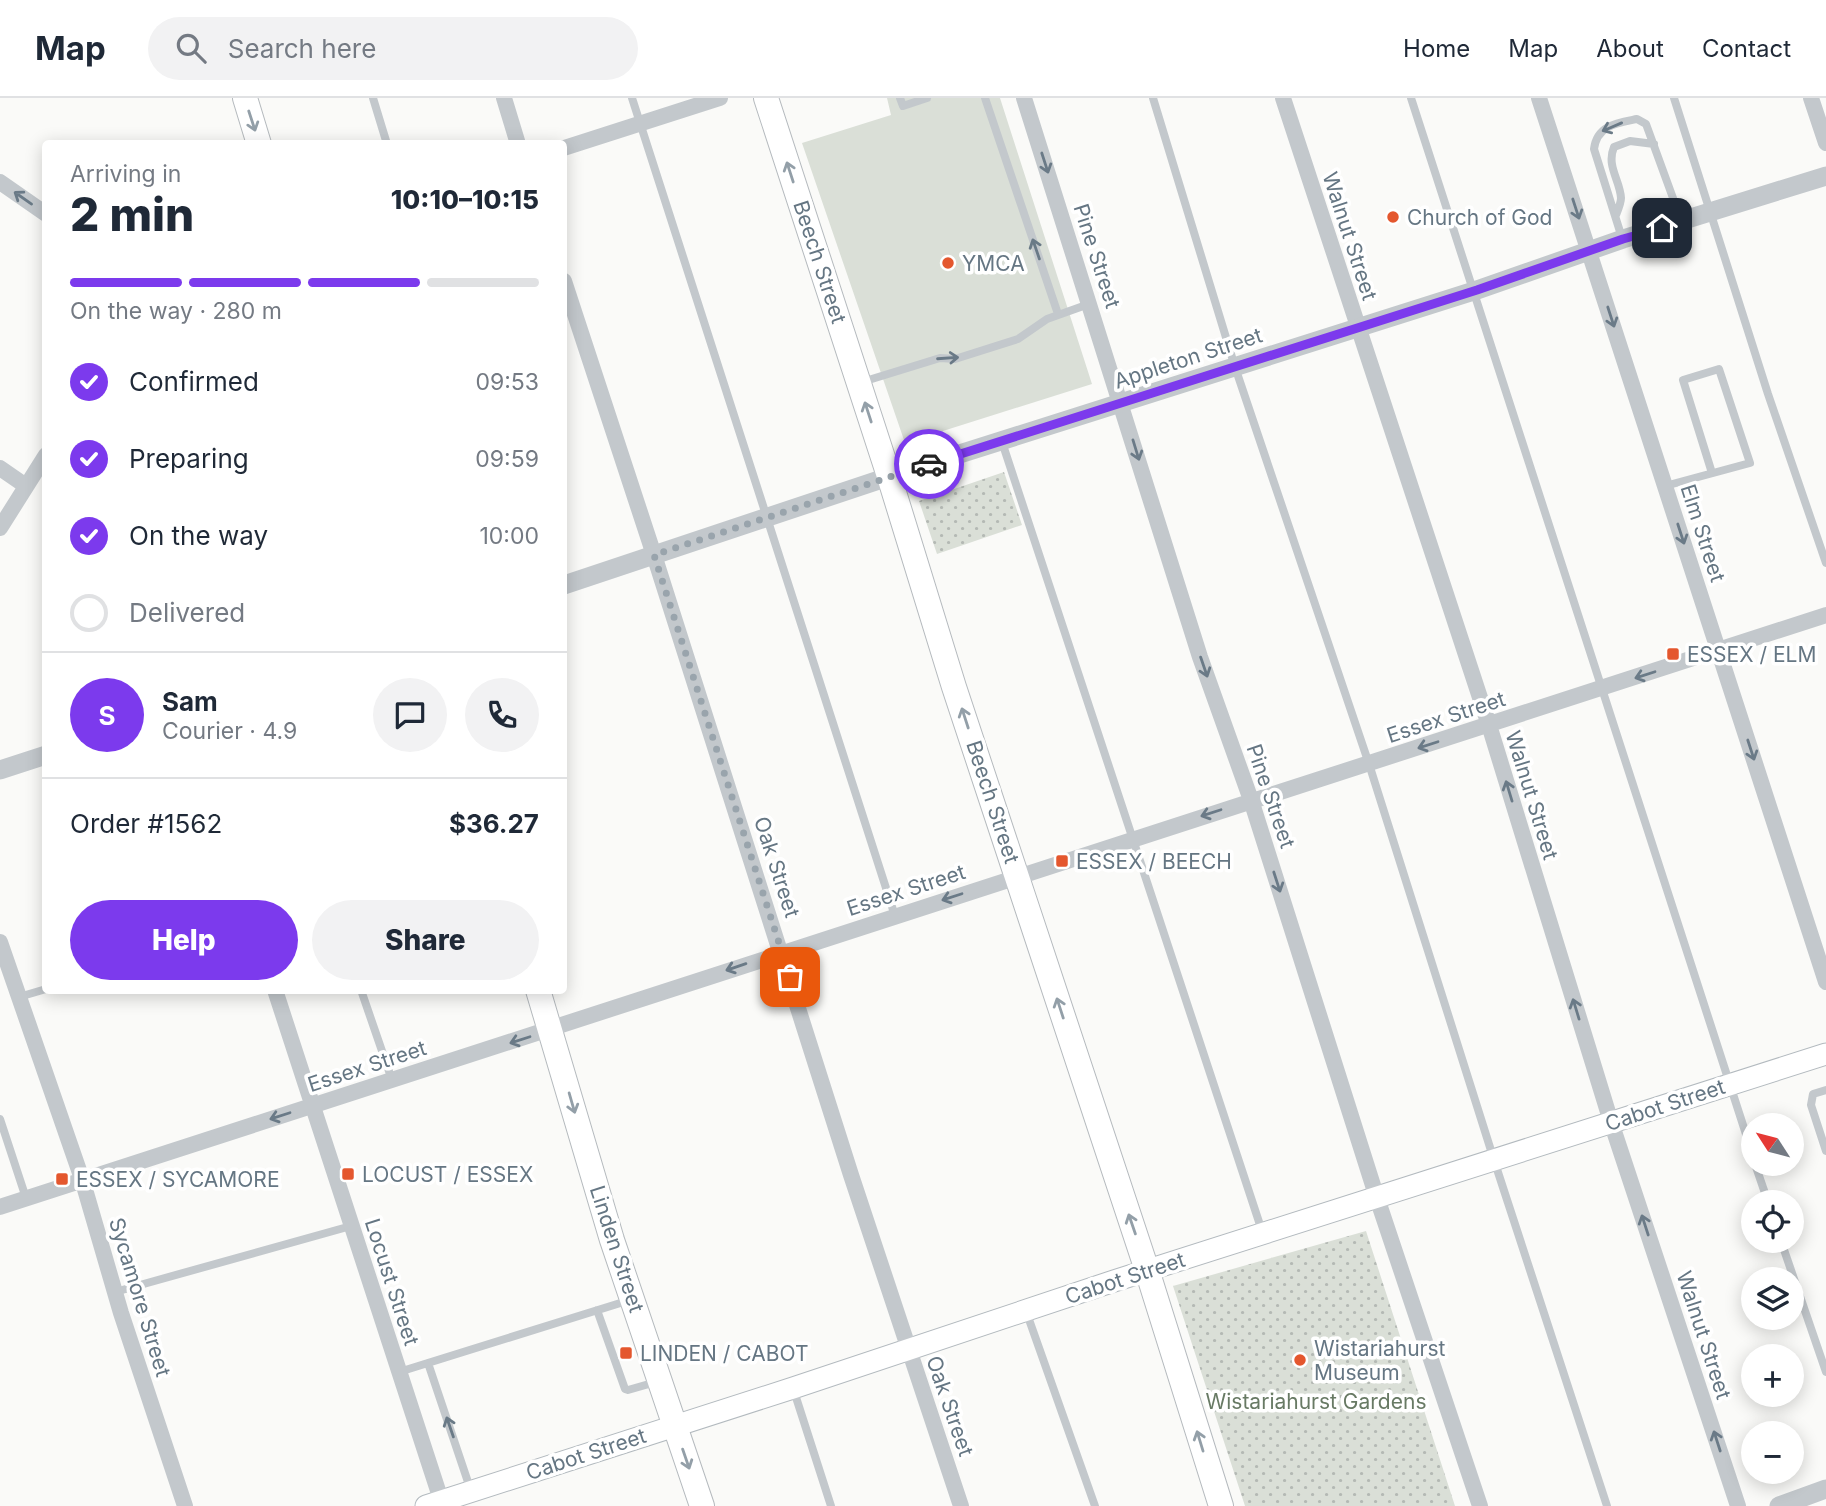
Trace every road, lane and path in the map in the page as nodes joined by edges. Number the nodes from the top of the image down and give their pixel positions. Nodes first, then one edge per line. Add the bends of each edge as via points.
1 (244, 98) edge
2 (373, 98) edge
3 (504, 98) edge
4 (632, 98) edge
5 (720, 98) edge
6 (766, 98) edge
7 (900, 98) edge
8 (927, 98) edge
9 (985, 98) edge
10 (1024, 98) edge
11 (1153, 98) edge
12 (1283, 98) edge
13 (1411, 98) edge
14 (1539, 98) edge
15 (1674, 98) edge
16 (1811, 98) edge
17 (640, 124) junction
18 (1823, 125) edge
19 (258, 140) edge
20 (386, 140) edge
21 (517, 140) edge
22 (1826, 143) edge
23 (1654, 144) junction
24 (567, 147) edge
25 (1826, 176) edge
26 (0, 182) edge
27 (42, 211) edge
28 (1711, 213) junction
29 (1616, 215) junction
30 (1682, 223) junction
31 (1623, 239) junction
32 (1590, 253) junction
33 (567, 290) edge
34 (1473, 291) junction
35 (1090, 304) junction
36 (1058, 314) junction
37 (1357, 328) junction
38 (1235, 367) junction
39 (859, 383) junction
40 (1122, 403) junction
41 (1002, 441) junction
42 (42, 461) edge
43 (0, 468) edge
44 (1712, 473) junction
45 (889, 477) junction
46 (26, 486) junction
47 (1665, 486) junction
48 (767, 517) junction
49 (0, 528) edge
50 (654, 555) junction
51 (1826, 563) edge
52 (567, 584) edge
53 (1826, 615) edge
54 (1718, 651) junction
55 (1601, 689) junction
56 (1489, 725) junction
57 (42, 756) edge
58 (1369, 764) junction
59 (0, 770) edge
60 (1251, 800) junction
61 (1133, 839) junction
62 (1017, 876) junction
63 (895, 916) junction
64 (0, 942) edge
65 (782, 952) junction
66 (1826, 982) edge
67 (42, 990) edge
68 (276, 994) edge
69 (362, 994) edge
70 (539, 994) edge
71 (19, 997) junction
72 (550, 1030) junction
73 (1826, 1054) edge
74 (392, 1080) junction
75 (1728, 1085) junction
76 (1826, 1090) edge
77 (312, 1106) junction
78 (0, 1119) edge
79 (1611, 1122) junction
80 (1741, 1122) edge
81 (1826, 1151) edge
82 (1494, 1160) junction
83 (82, 1178) junction
84 (26, 1198) junction
85 (1377, 1198) junction
86 (0, 1207) edge
87 (351, 1226) junction
88 (1263, 1234) junction
89 (1785, 1253) edge
90 (1147, 1270) junction
91 (115, 1292) junction
92 (632, 1299) junction
93 (1026, 1310) junction
94 (597, 1311) junction
95 (908, 1349) junction
96 (428, 1363) junction
97 (399, 1372) junction
98 (1826, 1372) edge
99 (660, 1381) junction
100 (793, 1388) junction
101 (674, 1425) junction
102 (1826, 1489) edge
103 (471, 1491) junction
104 (437, 1504) edge
105 (185, 1506) edge
106 (702, 1506) edge
107 (831, 1506) edge
108 (961, 1506) edge
109 (1095, 1506) edge
110 (1221, 1506) edge
111 (1480, 1506) edge
112 (1607, 1506) edge
113 (1738, 1506) edge
114 (1779, 1506) edge

1 -> 19 main road
2 - 20 lane
3 - 21 street
4 - 17 lane
5 - 17 street
39 -> 6 main road, Beech Street
7 - 8 lane via 903,106
36 -> 9 lane
10 -> 35 street, Pine Street
11 - 38 lane
12 - 37 street, Walnut Street
13 - 34 lane
14 -> 32 street, Elm Street
15 - 28 lane
16 - 18 street
17 - 24 street
17 - 48 lane
18 - 22 street
23 - 29 lane via 1630,141 1614,147 1611,164 1621,199
23 -> 29 lane via 1646,124 1637,119 1616,124 1595,138 1594,149
23 - 30 lane
25 - 28 street, Appleton Street
27 -> 26 street
28 - 30 street, Appleton Street
28 - 51 lane
29 - 31 lane
30 - 31 street, Appleton Street
31 - 32 street, Appleton Street
32 - 34 street, Appleton Street
32 -> 47 street, Elm Street
33 - 50 street, Oak Street
34 - 37 street, Appleton Street
34 - 55 lane
35 - 36 lane
35 - 40 street, Pine Street
39 -> 36 lane via 1018,339
37 - 38 street, Appleton Street
37 - 56 street, Walnut Street
38 - 40 street, Appleton Street
38 - 58 lane
45 -> 39 main road, Beech Street
40 - 41 street, Appleton Street
40 -> 60 street, Pine Street via 1200,657
41 - 45 street, Appleton Street
41 - 61 lane
42 - 46 street
43 - 46 street
44 - 44 lane via 1750,463 1719,369 1683,380
44 - 47 lane
45 - 48 street, Appleton Street
62 -> 45 main road, Beech Street
46 - 49 street
47 -> 54 street, Elm Street
48 - 50 street, Appleton Street
48 - 63 lane
50 - 52 street, Appleton Street
50 - 65 street, Oak Street
53 - 54 street, Essex Street
54 -> 55 street, Essex Street
54 -> 66 street, Elm Street
55 - 56 street, Essex Street
55 - 75 lane
56 -> 58 street, Essex Street
79 -> 56 street, Walnut Street
57 - 59 street
58 - 60 street, Essex Street
58 - 82 lane
60 -> 61 street, Essex Street
60 -> 85 street, Pine Street
61 - 62 street, Essex Street
61 - 88 lane
62 -> 63 street, Essex Street
90 -> 62 main road, Beech Street
63 - 65 street, Essex Street
64 - 71 street, Sycamore Street
65 -> 72 street, Essex Street
65 - 95 street, Oak Street
67 - 71 lane
68 - 77 street, Locust Street
69 - 74 lane
70 - 72 main road, Linden Street
71 - 83 street, Sycamore Street
72 -> 74 street, Essex Street
72 -> 92 main road, Linden Street
73 - 75 main road, Cabot Street
74 - 77 street, Essex Street
75 - 79 main road, Cabot Street
75 - 80 lane
76 - 81 lane via 1813,1094 1811,1105
77 -> 83 street, Essex Street
77 - 87 street, Locust Street
78 - 84 lane
79 - 82 main road, Cabot Street
113 -> 79 street, Walnut Street
82 - 85 main road, Cabot Street
82 - 112 lane
83 - 84 street, Essex Street
83 - 91 street, Sycamore Street
84 - 86 street, Essex Street
85 - 88 main road, Cabot Street
85 - 111 street, Pine Street
87 - 91 lane
87 - 97 street, Locust Street
88 - 90 main road, Cabot Street
89 - 98 lane
90 - 93 main road, Cabot Street
110 -> 90 main road, Beech Street
91 - 105 street, Sycamore Street
92 - 94 lane
92 - 99 main road, Linden Street
93 - 95 main road, Cabot Street
93 - 109 lane
94 - 96 lane
94 - 99 lane via 625,1389
95 - 100 main road, Cabot Street
95 - 108 street, Oak Street
96 - 97 lane
103 -> 96 lane
97 - 104 street, Locust Street
99 - 101 main road, Linden Street
100 - 101 main road, Cabot Street
100 - 107 lane
101 - 103 main road, Cabot Street
101 -> 106 main road, Linden Street
102 - 114 street
103 - 104 main road, Cabot Street

